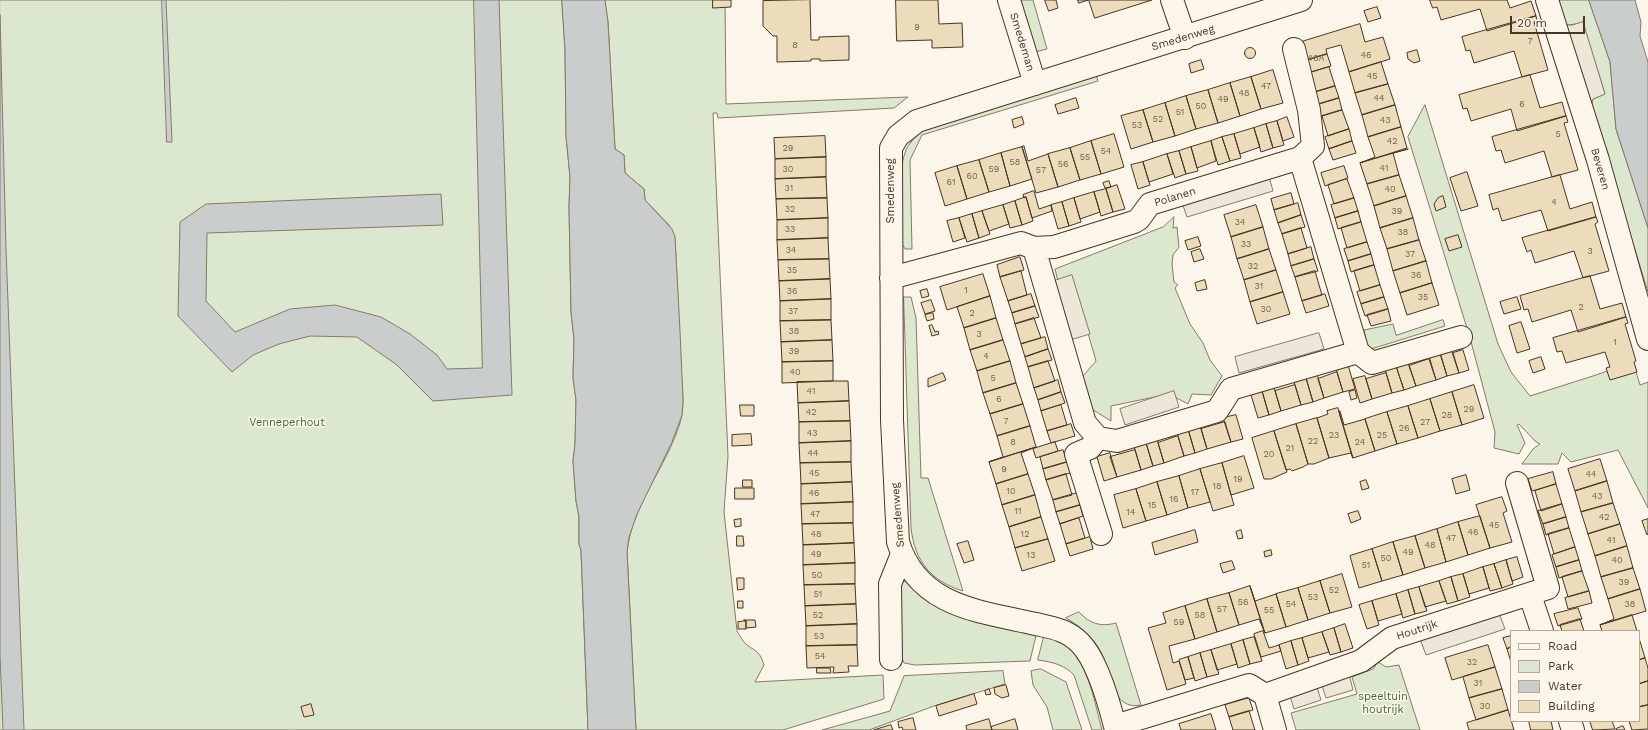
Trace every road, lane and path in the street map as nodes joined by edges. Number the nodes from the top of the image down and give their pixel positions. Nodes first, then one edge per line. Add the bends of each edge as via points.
1 (1009, 0) edge
2 (1172, 0) edge
3 (1301, 0) edge
4 (1547, 0) edge
5 (1185, 38) junction
6 (1294, 49) dead end
7 (1035, 84) junction
8 (1300, 158) junction
9 (1034, 248) junction
10 (891, 278) junction
11 (1460, 337) dead end
12 (1648, 339) edge
13 (1358, 352) junction
14 (1098, 438) junction
15 (1517, 483) dead end
16 (1101, 534) dead end
17 (902, 554) junction
18 (1530, 595) junction
19 (1542, 630) edge
20 (891, 659) dead end
21 (1265, 695) junction
22 (1115, 728) edge
23 (1276, 730) edge

1 - 7 street, Smedeman
2 - 5 street
3 - 5 street, Smedenweg
4 - 12 street, Beveren via 1598,160
5 - 7 street, Smedenweg
6 - 8 street via 1309,110 1313,146
7 - 10 street, Smedenweg via 917,121 898,136 891,148 890,162
8 - 9 street, Polanen via 1150,204 1134,222 1054,247
8 - 13 street
9 - 10 street, Polanen via 1021,243
9 - 14 street via 1086,422
10 - 17 street, Smedenweg via 893,427 898,542
11 - 13 street via 1372,363
13 - 14 street via 1231,389 1217,411 1117,441
14 - 16 street via 1090,448 1076,454
15 - 18 street, Houtrijk via 1548,588
17 - 20 street, Smedenweg via 890,584
17 - 22 street, Smedenweg via 928,589 946,600 968,608 1064,631 1080,642 1096,668
18 - 19 street
18 - 21 street, Houtrijk via 1392,638 1361,661
21 - 22 street via 1249,685
21 - 23 street

